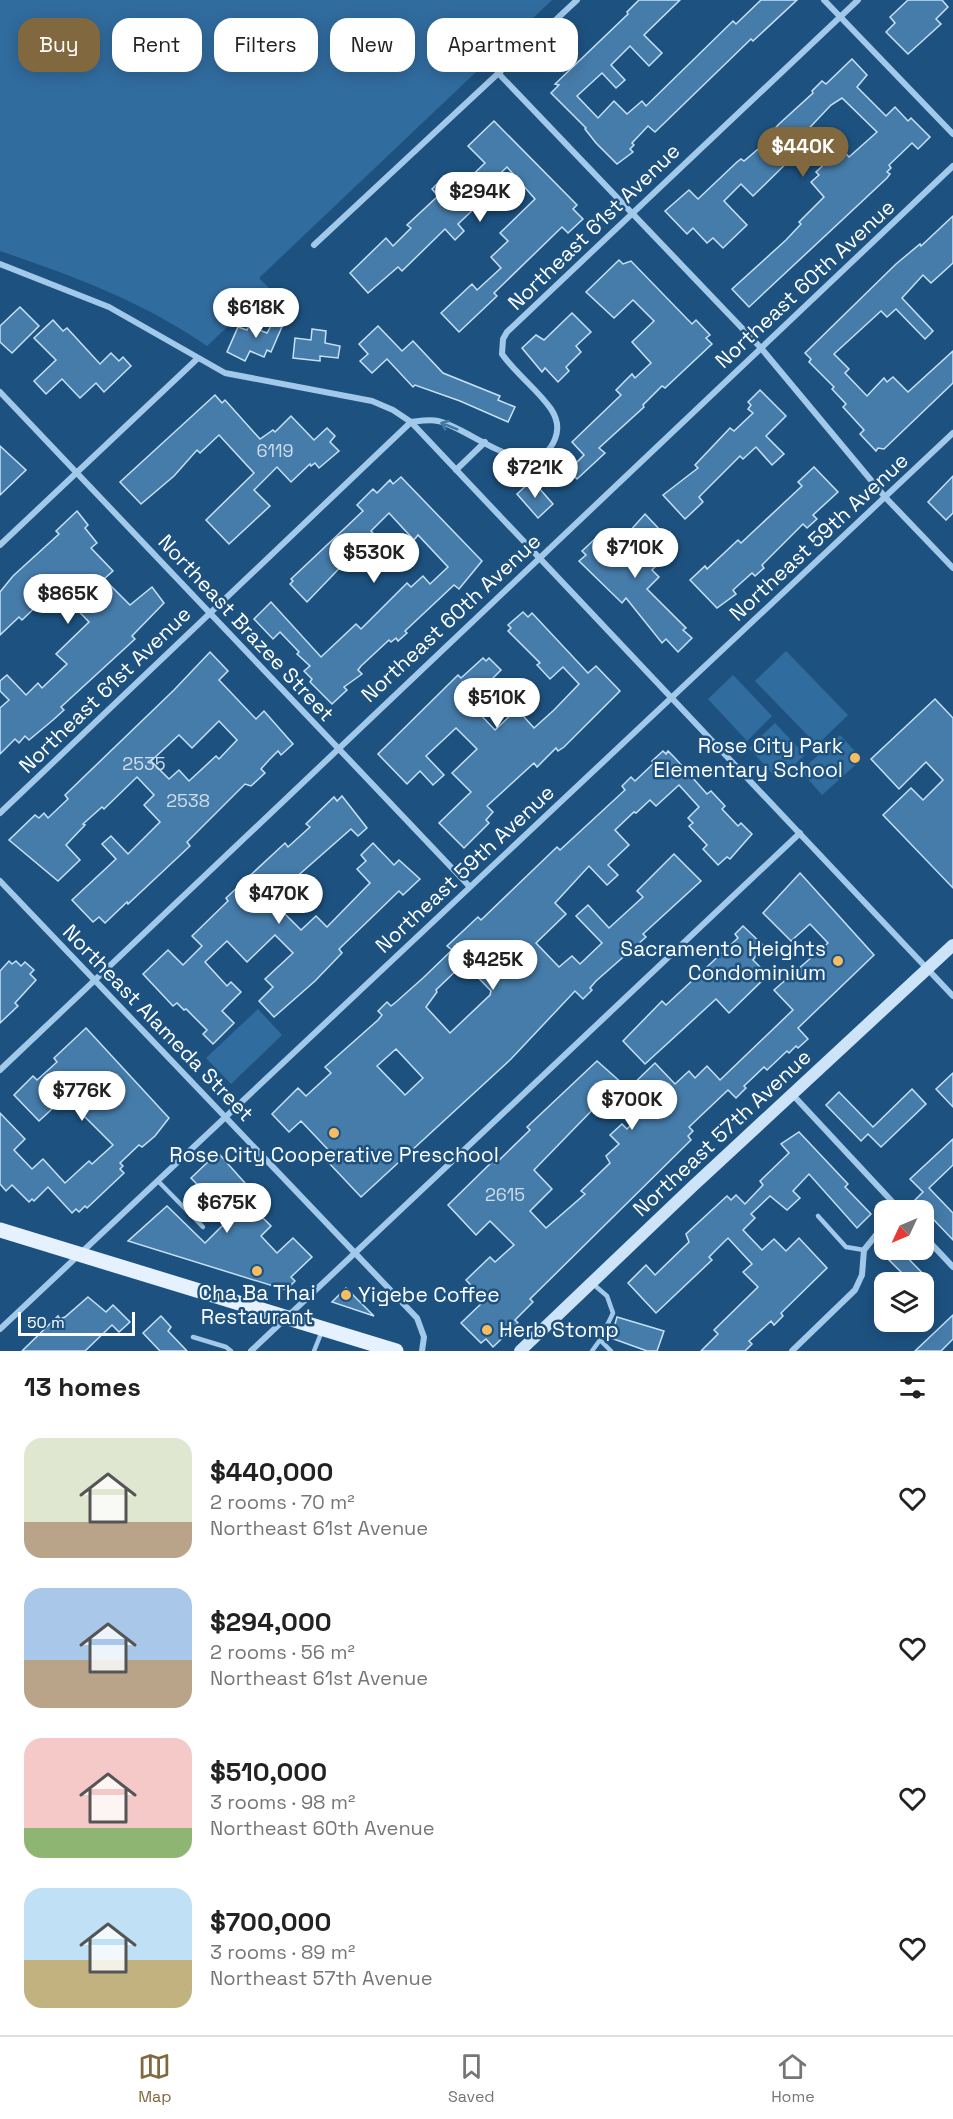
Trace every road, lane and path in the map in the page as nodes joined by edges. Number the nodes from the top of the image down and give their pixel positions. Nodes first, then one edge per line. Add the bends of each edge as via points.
1 (577, 0) edge
2 (824, 0) edge
3 (858, 0) edge
4 (840, 17) junction
5 (498, 74) junction
6 (953, 134) edge
7 (953, 166) edge
8 (632, 213) junction
9 (314, 245) dead end
10 (0, 264) edge
11 (761, 348) junction
12 (197, 359) junction
13 (0, 393) edge
14 (411, 422) junction
15 (953, 433) edge
16 (486, 442) junction
17 (456, 470) junction
18 (76, 472) junction
19 (885, 497) junction
20 (0, 545) edge
21 (539, 558) junction
22 (953, 568) edge
23 (209, 613) junction
24 (672, 698) junction
25 (337, 748) junction
26 (0, 813) edge
27 (800, 833) junction
28 (0, 882) edge
29 (469, 886) junction
30 (953, 945) edge
31 (927, 968) junction
32 (94, 980) junction
33 (953, 996) edge
34 (0, 1070) edge
35 (792, 1094) junction
36 (225, 1118) junction
37 (158, 1181) junction
38 (891, 1200) edge
39 (818, 1216) dead end
40 (203, 1227) dead end
41 (0, 1230) edge
42 (874, 1238) edge
43 (934, 1247) edge
44 (864, 1250) junction
45 (354, 1252) junction
46 (80, 1254) junction
47 (953, 1267) edge
48 (591, 1282) junction
49 (287, 1317) junction
50 (323, 1328) junction
51 (0, 1329) edge
52 (193, 1337) dead end
53 (600, 1340) junction
54 (231, 1351) edge
55 (251, 1351) edge
56 (314, 1351) edge
57 (396, 1351) edge
58 (422, 1351) edge
59 (520, 1351) edge
60 (592, 1351) edge
61 (611, 1351) edge
62 (792, 1351) edge

1 - 5 street
2 - 4 street
3 - 4 street, Northeast 61st Avenue
4 - 6 street
4 - 8 street, Northeast 61st Avenue
5 - 8 street
5 - 9 street
7 - 11 street, Northeast 60th Avenue
8 - 11 street
8 - 16 street, Northeast 61st Avenue via 503,339 502,354 555,416 557,434 553,445 538,458 528,460 513,457
10 - 12 street via 110,307 170,339
11 - 19 street
11 - 21 street, Northeast 60th Avenue
12 - 14 street via 242,378 372,402
12 - 18 street
13 - 18 street, Northeast Brazee Street
16 -> 14 street, Northeast 61st Avenue via 438,421
14 - 17 street
14 - 23 street, Northeast 61st Avenue
15 - 19 street, Northeast 59th Avenue
16 - 17 street
17 - 21 street
18 - 20 street
18 - 23 street, Northeast Brazee Street
19 - 22 street
19 - 24 street, Northeast 59th Avenue
21 - 24 street
21 - 25 street, Northeast 60th Avenue
23 - 25 street, Northeast Brazee Street
23 - 26 street, Northeast 61st Avenue
24 - 27 street
24 - 29 street, Northeast 59th Avenue
25 - 29 street, Northeast Brazee Street
25 - 32 street, Northeast 60th Avenue
27 - 31 street
27 - 45 street
28 - 32 street, Northeast Alameda Street
29 - 36 street, Northeast 59th Avenue
30 - 31 main road, Northeast 57th Avenue
31 - 33 street
31 - 35 main road, Northeast 57th Avenue
32 - 34 street, Northeast 60th Avenue
32 - 36 street, Northeast Alameda Street
35 - 38 street
35 - 48 main road, Northeast 57th Avenue
36 - 37 street, Northeast 59th Avenue
36 - 45 street, Northeast Alameda Street
37 - 40 lane
37 - 46 street, Northeast 59th Avenue
39 - 44 lane via 846,1247
41 - 46 main road
42 - 44 street
43 - 47 street
44 - 62 street via 862,1275 855,1290
45 - 49 street
45 - 58 street, Northeast Alameda Street via 417,1318 424,1337
46 - 49 main road
46 - 51 street, Northeast 59th Avenue
48 - 53 lane via 607,1296 613,1313
48 - 59 main road, Northeast 57th Avenue
49 - 50 main road
49 - 55 street
50 - 56 lane
50 - 57 main road
52 - 54 lane
53 - 60 lane
53 - 61 lane

